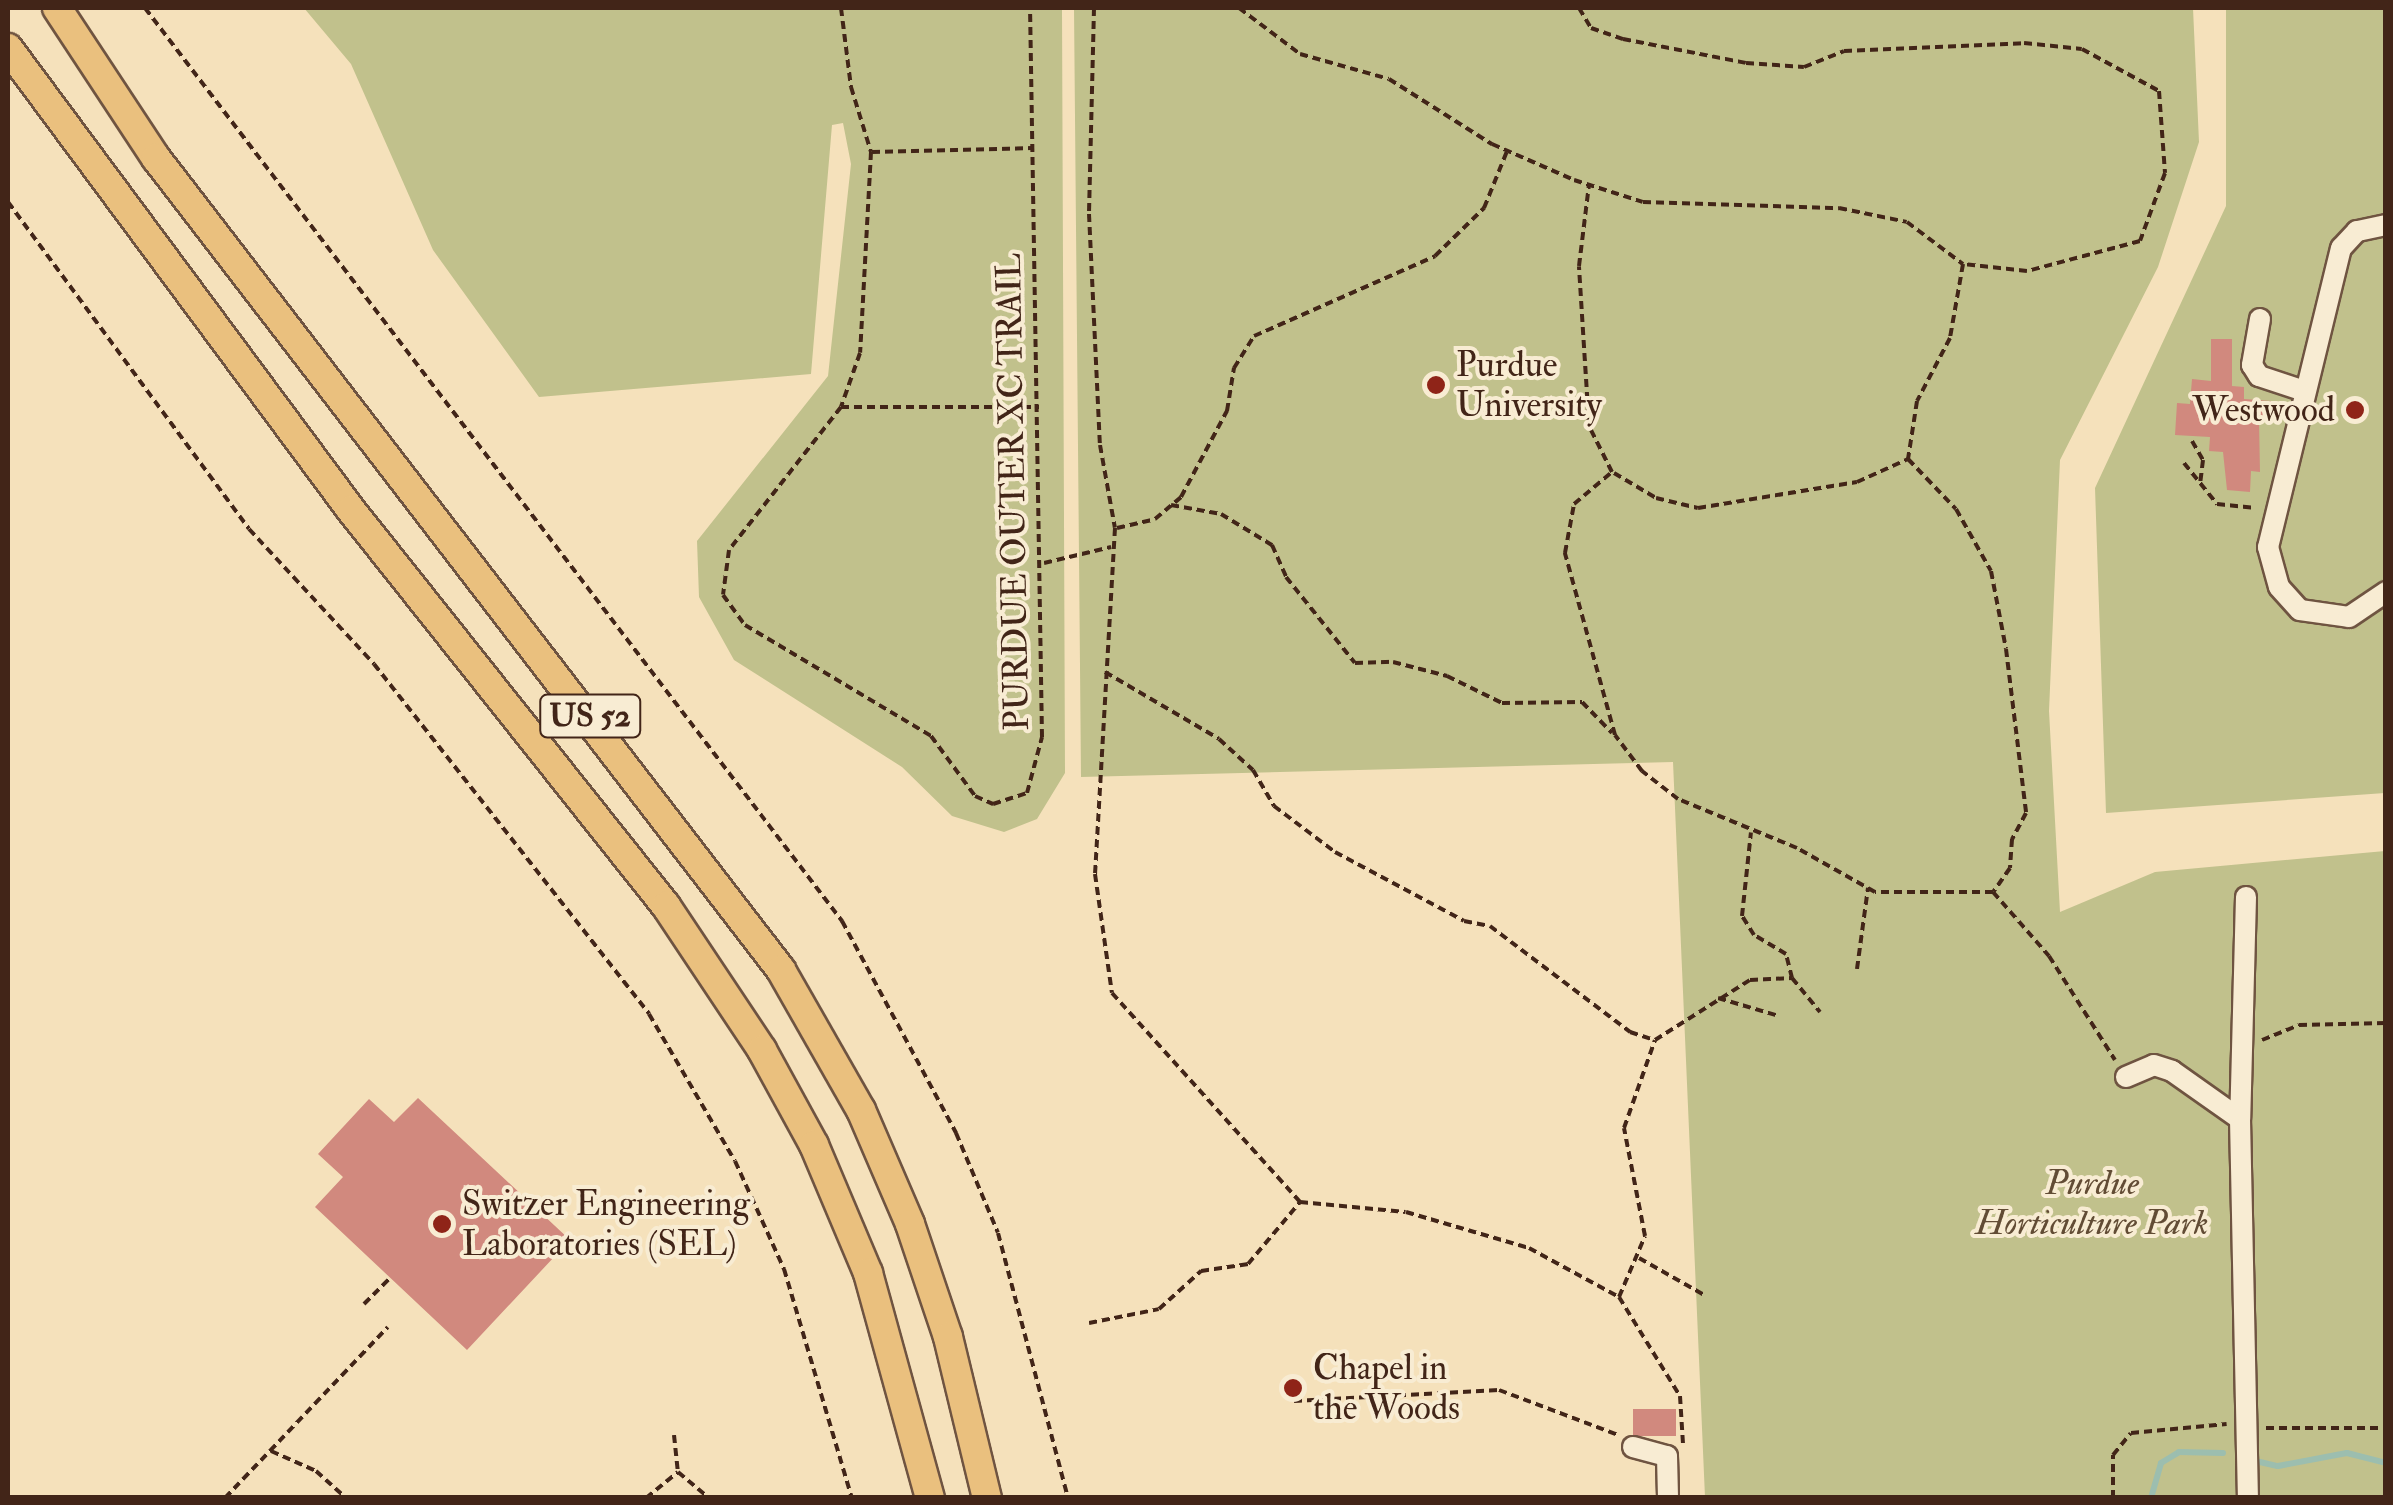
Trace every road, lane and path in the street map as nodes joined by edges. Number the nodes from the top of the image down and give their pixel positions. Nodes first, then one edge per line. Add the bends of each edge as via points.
1 (56, 8) edge
2 (146, 8) edge
3 (841, 8) edge
4 (1030, 8) edge
5 (1094, 8) edge
6 (1239, 8) edge
7 (1579, 8) edge
8 (8, 48) edge
9 (1032, 148) junction
10 (1508, 151) junction
11 (871, 152) junction
12 (1589, 184) junction
13 (8, 202) edge
14 (2386, 225) edge
15 (1962, 264) junction
16 (2260, 319) dead end
17 (2304, 391) junction
18 (841, 407) junction
19 (1039, 408) junction
20 (2192, 441) dead end
21 (1908, 459) junction
22 (2184, 463) dead end
23 (1612, 472) junction
24 (2200, 483) junction
25 (1172, 505) junction
26 (2275, 510) junction
27 (1115, 528) junction
28 (1112, 547) junction
29 (1042, 563) junction
30 (2386, 592) edge
31 (1105, 672) junction
32 (1622, 743) junction
33 (1751, 830) junction
34 (1868, 888) junction
35 (1993, 892) junction
36 (2246, 897) dead end
37 (1857, 969) dead end
38 (1792, 978) junction
39 (1718, 998) junction
40 (1820, 1012) dead end
41 (1779, 1016) dead end
42 (2386, 1024) edge
43 (1655, 1040) junction
44 (2245, 1050) junction
45 (2126, 1077) joint
46 (2240, 1119) junction
47 (1300, 1202) junction
48 (1639, 1258) junction
49 (390, 1278) dead end
50 (1704, 1295) dead end
51 (1619, 1296) junction
52 (364, 1304) dead end
53 (1089, 1323) dead end
54 (388, 1327) dead end
55 (1294, 1402) dead end
56 (674, 1435) dead end
57 (1628, 1442) joint
58 (271, 1451) junction
59 (1667, 1456) junction
60 (678, 1472) junction
61 (225, 1498) edge
62 (346, 1498) edge
63 (646, 1498) edge
64 (709, 1498) edge
65 (852, 1498) edge
66 (930, 1498) edge
67 (987, 1498) edge
68 (1068, 1498) edge
69 (1668, 1498) edge
70 (2248, 1498) edge

1 - 67 main road, US 52 via 156,158 781,970 861,1110 910,1224 948,1336
2 - 68 path via 842,921 947,1115 998,1233
3 - 11 path, PURDUE OUTER XC TRAIL via 851,87
4 - 9 path, PURDUE OUTER XC TRAIL
5 - 27 path via 1089,214 1100,445
6 - 10 path via 1300,54 1389,78
7 - 15 path via 1591,28 1623,39 1746,63 1804,67 1860,49 2024,43 2082,49 2159,91 2165,173 2140,242 2028,271
8 - 66 main road, US 52 via 351,510 666,906 762,1050 814,1144 868,1273
9 - 11 path
9 - 19 path, PURDUE OUTER XC TRAIL
10 - 12 path
10 - 25 path via 1484,208 1435,256 1254,336 1234,368 1227,410
11 - 18 path, PURDUE OUTER XC TRAIL via 860,353
12 - 15 path via 1643,202 1839,208 1908,222
12 - 23 path via 1578,266 1588,426
13 - 65 path via 250,529 374,664 658,1028 736,1161 784,1269
14 - 17 lane via 2358,231 2341,248
15 - 21 path via 1950,338 1916,401
16 - 17 lane via 2252,365 2259,376
17 - 26 lane
18 - 19 path
18 - 29 path, PURDUE OUTER XC TRAIL via 729,550 724,596 745,625 931,736 975,796 992,804 1028,793 1039,760
19 - 29 path, PURDUE OUTER XC TRAIL
20 - 24 path via 2203,460
21 - 23 path via 1857,482 1698,508 1656,498
21 - 35 path via 1956,509 1991,571 2026,797 2010,868
22 - 24 path
23 - 32 path via 1574,504 1565,553
24 - 26 path via 2216,504
25 - 27 path via 1155,519
25 - 32 path via 1220,514 1272,545 1286,578 1355,664 1393,662 1446,676 1502,703 1582,702
26 - 30 lane via 2270,566 2300,610 2349,617
27 - 28 path
28 - 29 path
28 - 31 path
31 - 43 path via 1219,739 1253,770 1274,806 1336,852 1464,921 1490,926 1630,1032
31 - 47 path via 1095,874 1112,993
32 - 33 path via 1678,799
33 - 34 path
33 - 38 path via 1742,916 1754,936 1786,954
34 - 35 path via 1924,896
34 - 37 path
35 - 45 path via 2049,956
36 - 44 lane
38 - 39 path via 1750,980
38 - 40 path
39 - 41 path
39 - 43 path
42 - 44 path via 2299,1025
43 - 48 path via 1624,1128 1646,1236
44 - 46 lane
45 - 46 lane via 2154,1065 2172,1071
46 - 70 lane
47 - 51 path via 1406,1212 1512,1242
47 - 53 path via 1248,1264 1201,1272 1159,1309
48 - 50 path
48 - 51 path
49 - 52 path
51 - 59 path via 1680,1396 1683,1450
54 - 58 path
55 - 57 path via 1499,1390 1596,1423
56 - 60 path
57 - 59 lane
58 - 61 path
58 - 62 path via 316,1470
59 - 69 lane
60 - 63 path
60 - 64 path

